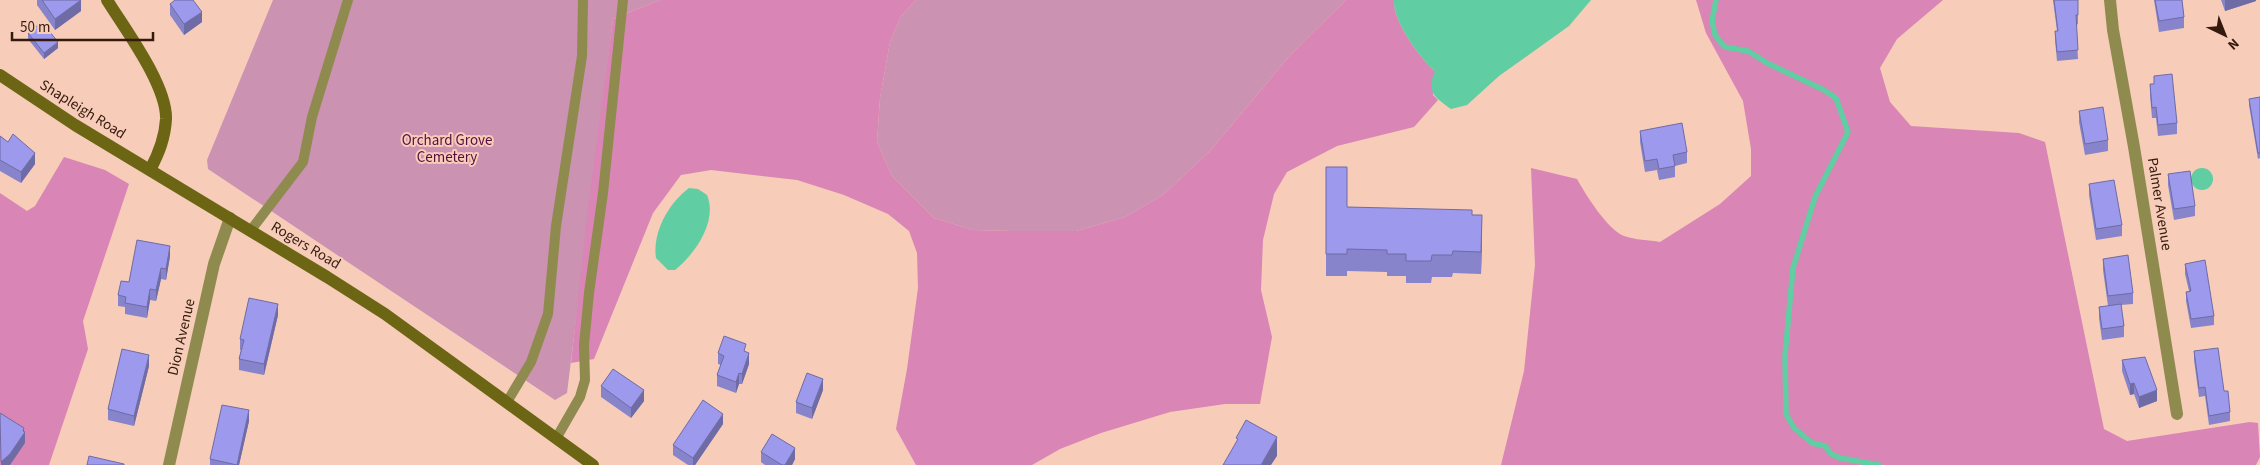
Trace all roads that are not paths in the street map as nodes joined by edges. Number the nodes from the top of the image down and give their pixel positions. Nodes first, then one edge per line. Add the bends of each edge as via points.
1 (107, 0) edge
2 (348, 0) edge
3 (583, 0) edge
4 (623, 0) edge
5 (2110, 0) edge
6 (0, 75) edge
7 (150, 170) junction
8 (230, 218) junction
9 (251, 230) junction
10 (507, 402) junction
11 (2176, 414) dead end
12 (557, 438) junction
13 (170, 465) edge
14 (594, 465) edge

1 - 7 main road via 162,96 166,118 164,137
2 - 9 lane via 312,117 303,162
3 - 10 lane via 582,56 556,226 548,314 531,362
4 - 12 lane via 588,301 585,380 580,397
5 - 11 street, Palmer Avenue
6 - 7 main road, Shapleigh Road
7 - 8 main road, Rogers Road
8 - 9 main road, Rogers Road
8 - 13 street, Dion Avenue via 214,264
9 - 10 main road, Rogers Road via 385,314
10 - 12 main road, Rogers Road
12 - 14 main road, Rogers Road

